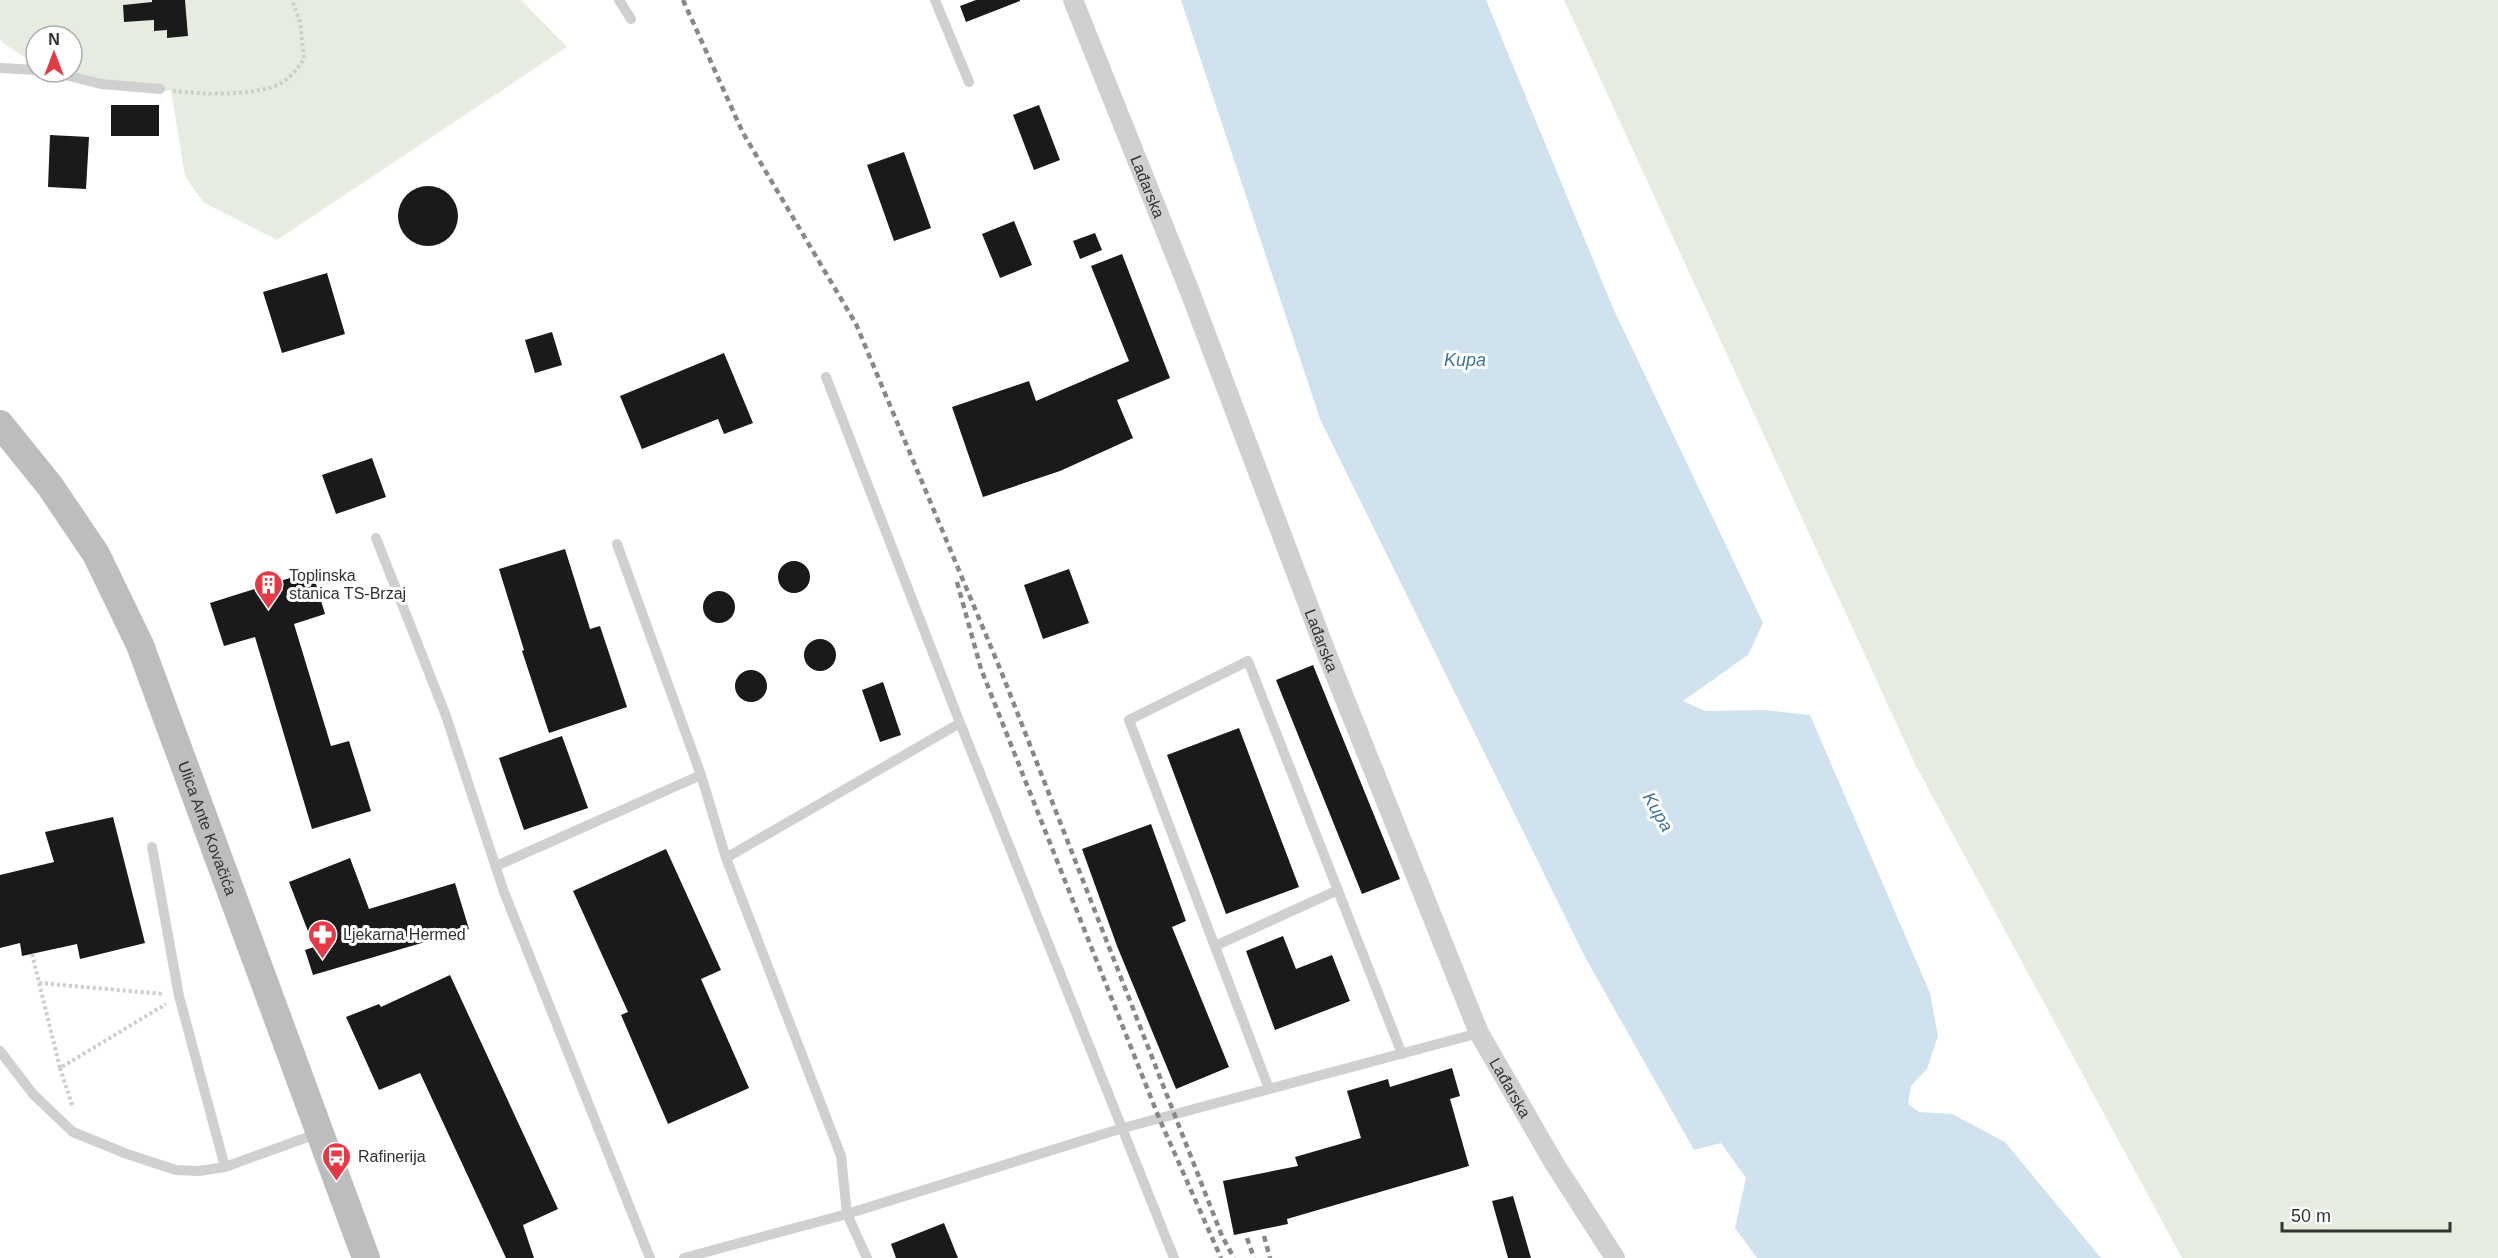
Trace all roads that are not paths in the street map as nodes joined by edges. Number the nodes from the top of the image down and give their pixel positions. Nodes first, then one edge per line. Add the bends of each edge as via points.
1 (619, 0) edge
2 (935, 0) edge
3 (1073, 0) edge
4 (631, 19) dead end
5 (0, 68) edge
6 (24, 69) edge
7 (84, 80) edge
8 (969, 82) dead end
9 (160, 89) road end
10 (826, 377) dead end
11 (0, 424) edge
12 (376, 538) dead end
13 (617, 544) dead end
14 (960, 723) junction
15 (701, 775) junction
16 (152, 847) dead end
17 (726, 858) junction
18 (496, 866) junction
19 (1338, 890) junction
20 (1215, 946) junction
21 (1479, 1034) junction
22 (0, 1051) edge
23 (1402, 1053) junction
24 (1269, 1089) junction
25 (1123, 1128) junction
26 (320, 1132) junction
27 (225, 1167) junction
28 (847, 1214) junction
29 (366, 1258) edge
30 (650, 1258) edge
31 (684, 1258) edge
32 (867, 1258) edge
33 (1174, 1258) edge
34 (1615, 1258) edge

1 - 4 lane
2 - 8 lane
3 - 21 street, Lađarska
5 - 6 lane
7 - 9 lane
10 - 14 lane
11 - 26 main road, Ulica Ante Kovačića via 50,486 96,554 141,645
12 - 18 lane via 446,716
13 - 15 lane
14 - 17 lane
14 - 25 lane
15 - 17 lane
15 - 18 lane
16 - 27 lane via 179,996
17 - 28 lane via 840,1155
18 - 30 lane
19 - 20 lane
19 - 20 lane via 1248,661 1129,720
19 - 23 lane
20 - 24 lane
21 - 23 lane
21 - 34 street, Lađarska
22 - 27 lane via 33,1094 73,1132 176,1170
23 - 24 lane
24 - 25 lane
25 - 28 lane
25 - 33 lane
26 - 27 lane
26 - 29 main road, Ulica Ante Kovačića
28 - 31 lane
28 - 32 lane

